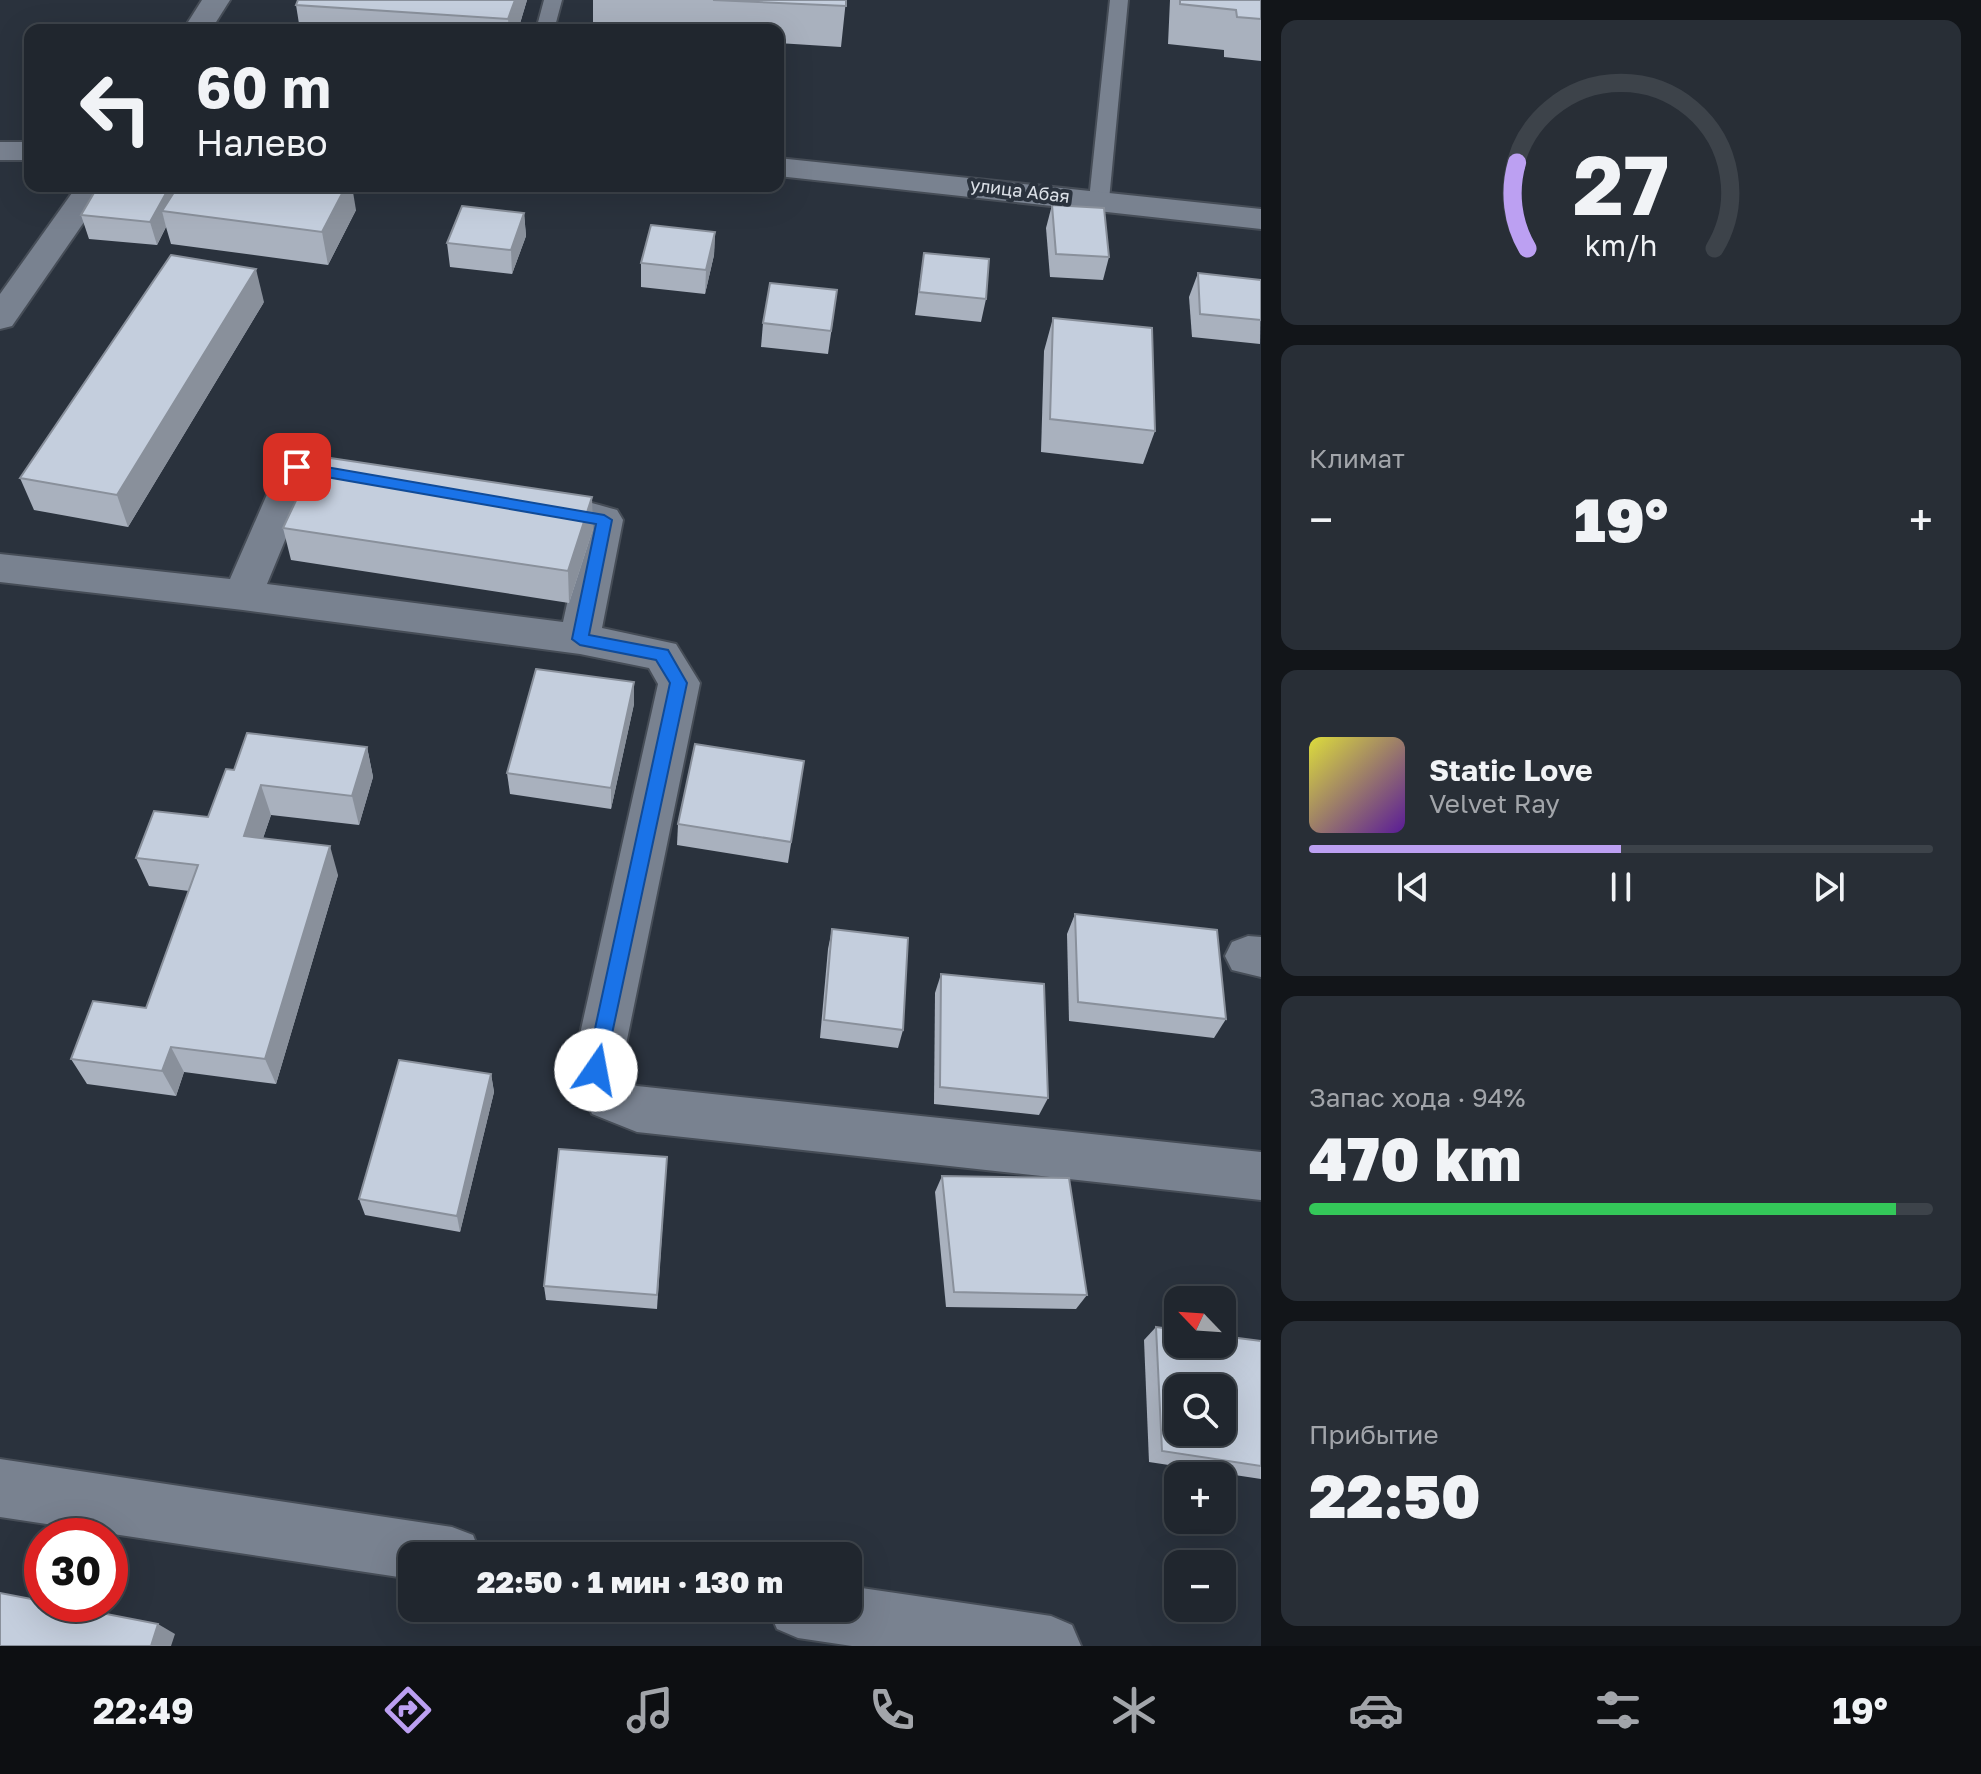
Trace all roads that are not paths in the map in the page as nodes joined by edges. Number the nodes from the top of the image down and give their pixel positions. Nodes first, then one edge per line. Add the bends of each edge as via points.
1 (216, 0) edge
2 (553, 0) edge
3 (1119, 0) edge
4 (201, 24) edge
5 (547, 24) edge
6 (0, 151) edge
7 (24, 151) edge
8 (784, 168) edge
9 (89, 192) edge
10 (1099, 200) junction
11 (1261, 219) edge
12 (0, 318) edge
13 (405, 486) edge
14 (497, 502) edge
15 (0, 568) edge
16 (243, 595) junction
17 (580, 639) junction
18 (1261, 1176) edge
19 (0, 1488) edge
20 (398, 1548) edge
21 (862, 1618) edge
22 (1051, 1646) edge

1 - 4 street
2 - 5 lane
3 - 10 lane
6 - 7 street
8 - 10 street, улица Абая
9 - 12 street
10 - 11 street, улица Абая
13 - 16 street via 297,467
14 - 17 street via 604,520
15 - 16 street
16 - 17 street
17 - 18 street via 662,655 679,683 596,1070 609,1098 637,1109
19 - 20 street
21 - 22 street

